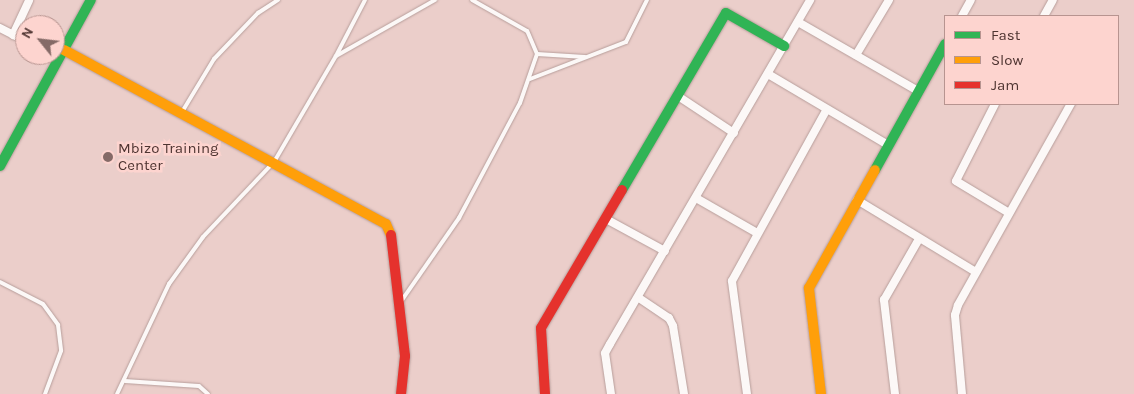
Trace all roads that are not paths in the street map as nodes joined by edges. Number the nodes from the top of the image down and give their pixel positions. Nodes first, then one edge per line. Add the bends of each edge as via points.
1 (29, 0) edge
2 (92, 0) edge
3 (278, 0) edge
4 (365, 0) edge
5 (435, 0) edge
6 (472, 0) edge
7 (647, 0) edge
8 (810, 0) edge
9 (889, 0) edge
10 (971, 0) edge
11 (1053, 0) edge
12 (963, 15) edge
13 (1045, 15) edge
14 (798, 22) junction
15 (0, 28) edge
16 (13, 35) joint
17 (65, 44) edge
18 (784, 46) junction
19 (944, 46) edge
20 (537, 54) junction
21 (856, 55) junction
22 (336, 56) junction
23 (585, 57) junction
24 (65, 58) edge
25 (53, 65) edge
26 (768, 74) junction
27 (530, 79) junction
28 (918, 91) junction
29 (678, 96) junction
30 (994, 105) edge
31 (1070, 105) edge
32 (827, 109) junction
33 (181, 113) junction
34 (734, 133) junction
35 (888, 145) junction
36 (274, 162) junction
37 (0, 166) edge
38 (696, 198) junction
39 (858, 200) junction
40 (1009, 213) junction
41 (606, 219) junction
42 (757, 234) junction
43 (919, 239) junction
44 (665, 251) junction
45 (976, 272) junction
46 (0, 282) edge
47 (639, 298) junction
48 (399, 304) junction
49 (125, 381) junction
50 (45, 394) edge
51 (117, 394) edge
52 (208, 394) edge
53 (401, 394) edge
54 (545, 394) edge
55 (611, 394) edge
56 (684, 394) edge
57 (748, 394) edge
58 (821, 394) edge
59 (895, 394) edge
60 (962, 394) edge

1 - 16 street
2 - 17 street
3 - 33 lane via 258,13 214,59
4 - 22 lane
5 - 22 lane
6 - 20 lane via 527,31
7 - 23 lane via 626,42
8 - 14 street
9 - 21 street
10 - 12 street
11 - 13 street
14 - 18 street
14 - 21 street
15 - 16 street
18 - 26 street
18 - 29 street via 726,13
19 - 28 street
20 - 23 lane
20 - 27 lane
21 - 28 street
22 - 36 lane
23 - 27 lane
24 - 33 street
25 - 37 street
26 - 32 street
26 - 34 street
27 - 48 lane via 459,218
28 - 35 street
29 - 34 street
29 - 41 street
30 - 40 street via 956,181
31 - 40 street
32 - 35 street
32 - 42 street
33 - 36 street
34 - 38 street
35 - 39 street
36 - 48 street via 386,224 395,243
36 - 49 lane via 203,237 169,284
38 - 42 street
38 - 44 street
39 - 43 street
39 - 58 street via 809,288
40 - 45 street
41 - 44 street
41 - 54 street via 541,328 539,350
42 - 57 street via 732,281
43 - 45 street
43 - 59 street via 884,300
44 - 47 street
45 - 60 street via 954,315
46 - 50 lane via 43,304 58,325 61,351
47 - 55 street via 605,353
47 - 56 street via 669,318 673,326
48 - 53 street via 404,356
49 - 51 lane
49 - 52 lane via 200,386

